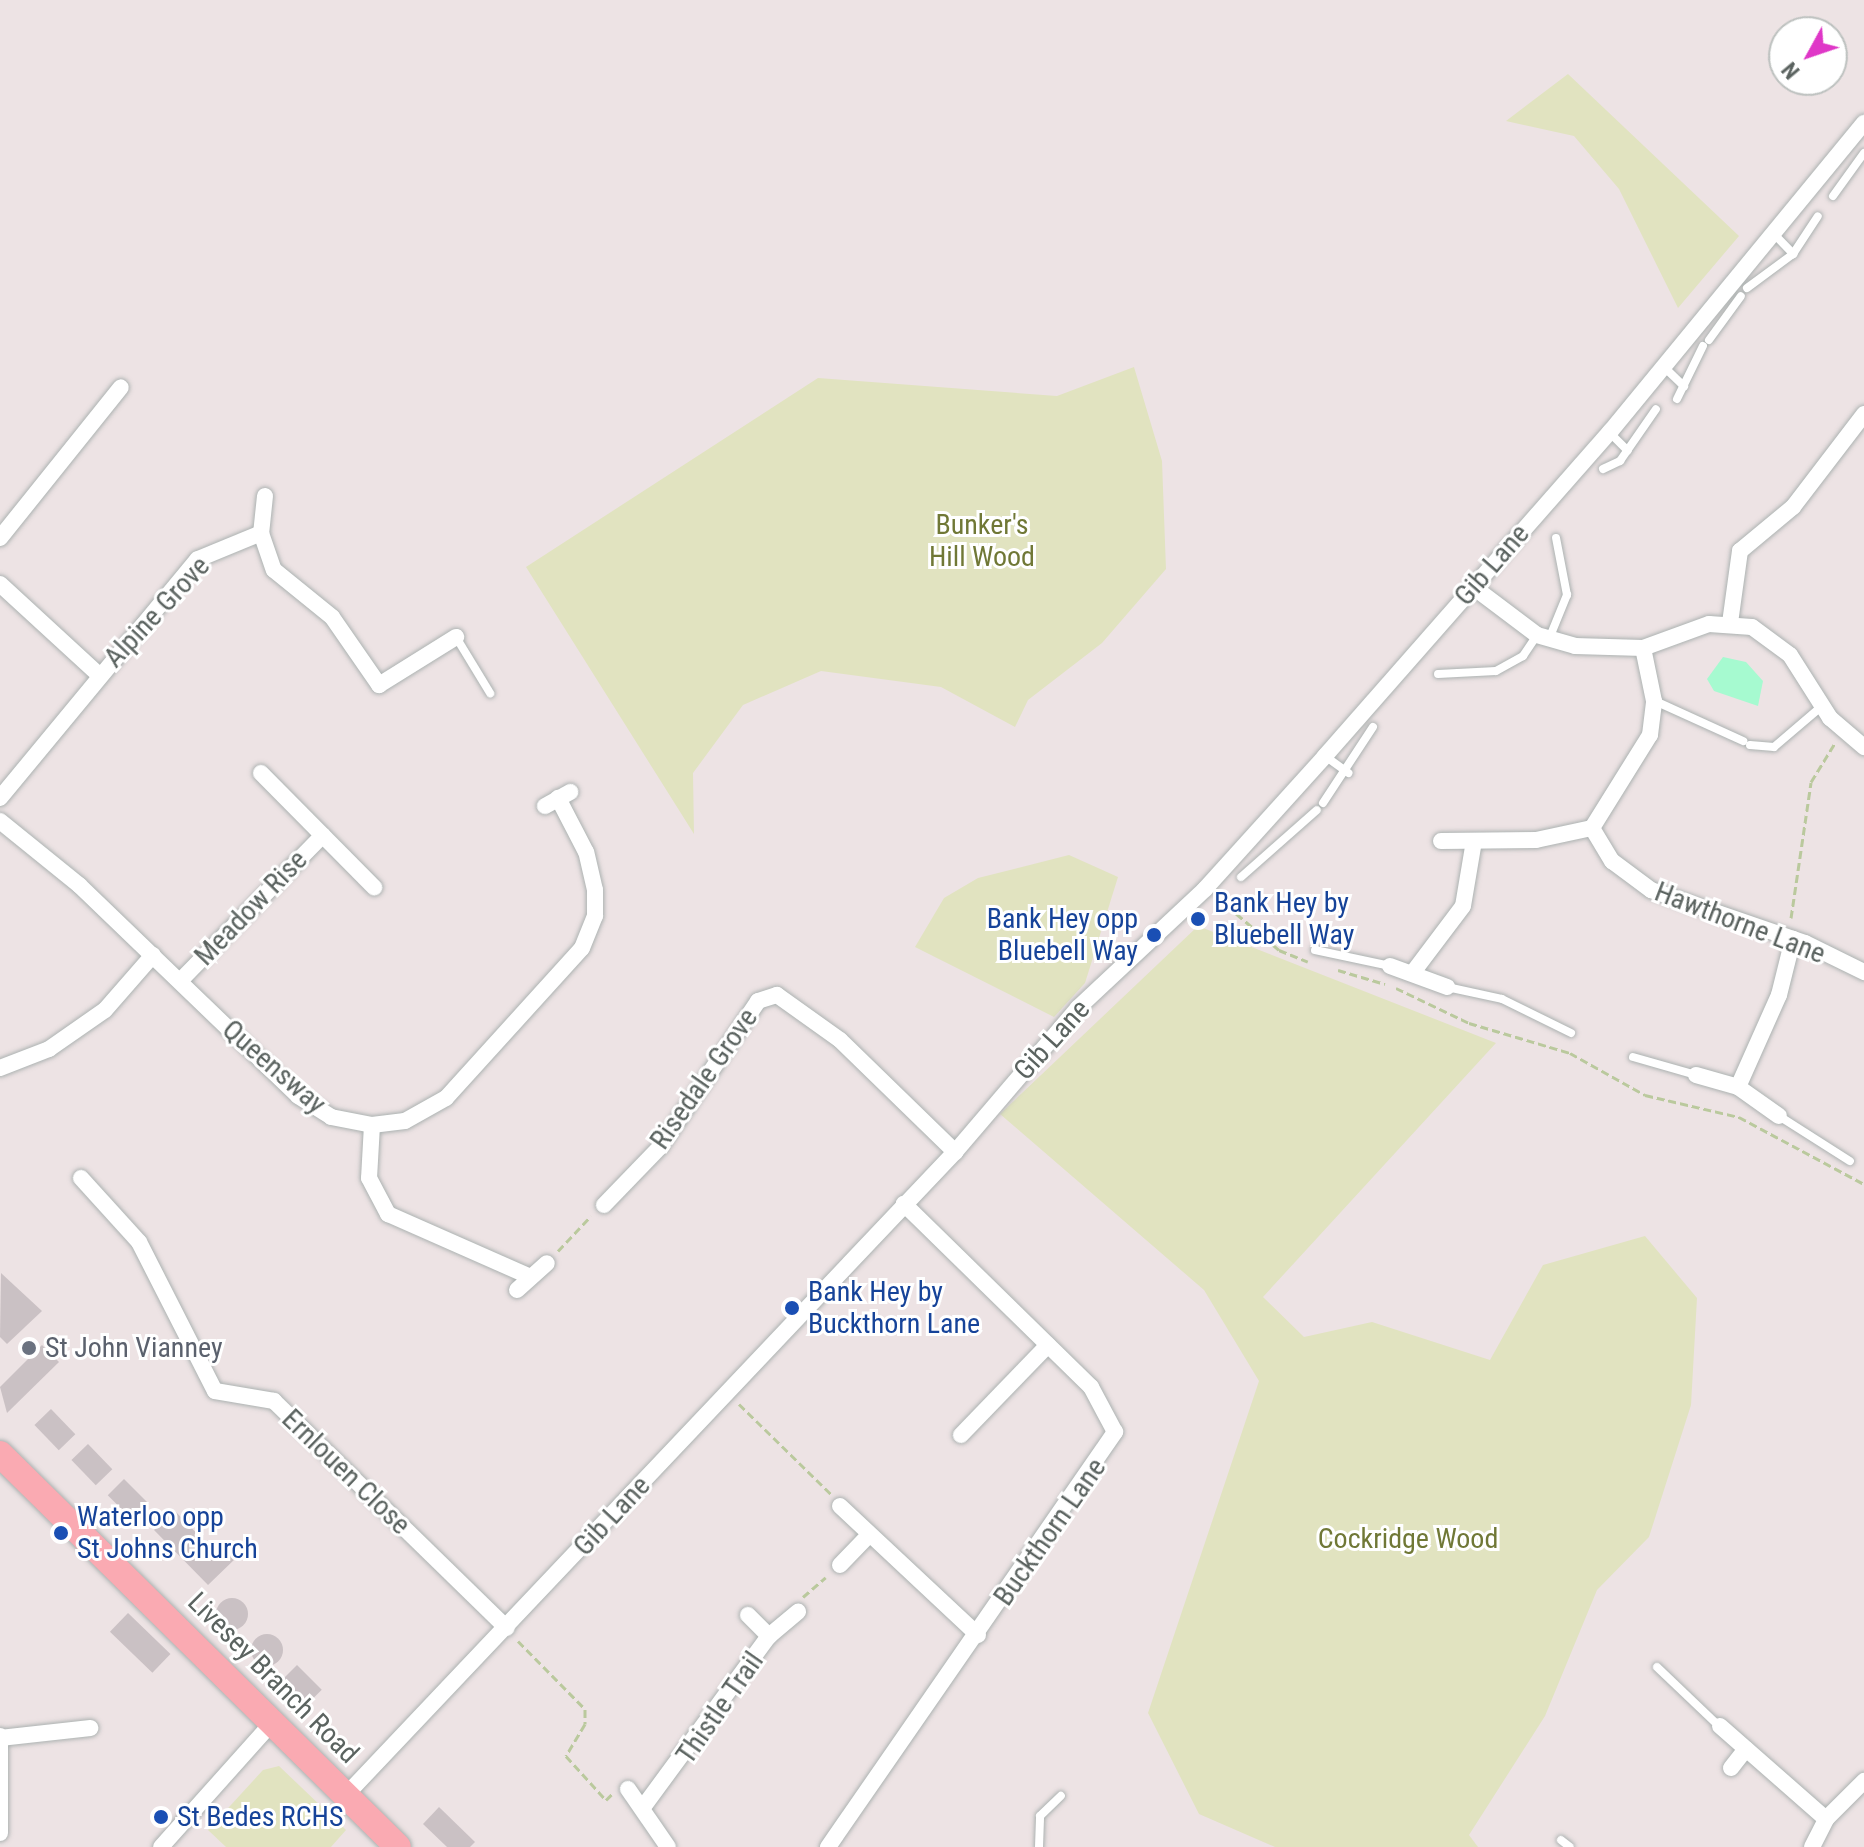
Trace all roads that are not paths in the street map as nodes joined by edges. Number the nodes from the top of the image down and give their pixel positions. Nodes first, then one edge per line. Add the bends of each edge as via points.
1 (1864, 123) edge
2 (1838, 152) junction
3 (1864, 153) edge
4 (1854, 165) junction
5 (1833, 196) dead end
6 (1818, 216) dead end
7 (1774, 234) junction
8 (1793, 254) junction
9 (1710, 307) junction
10 (1725, 321) junction
11 (1663, 367) junction
12 (1684, 386) junction
13 (121, 387) dead end
14 (1677, 399) dead end
15 (1656, 409) dead end
16 (1864, 414) edge
17 (1610, 432) junction
18 (1628, 451) junction
19 (1603, 469) dead end
20 (265, 496) dead end
21 (261, 533) junction
22 (0, 538) edge
23 (1556, 538) dead end
24 (0, 584) edge
25 (1472, 586) junction
26 (1730, 623) junction
27 (456, 637) joint
28 (1543, 637) junction
29 (1643, 648) junction
30 (1438, 674) dead end
31 (99, 675) junction
32 (490, 693) dead end
33 (1654, 701) junction
34 (1822, 706) junction
35 (1373, 727) dead end
36 (1864, 747) edge
37 (1325, 756) junction
38 (261, 773) dead end
39 (1348, 773) junction
40 (0, 798) edge
41 (558, 799) dead end
42 (1274, 812) junction
43 (0, 821) edge
44 (1292, 828) junction
45 (1592, 828) junction
46 (323, 835) junction
47 (1441, 841) dead end
48 (1474, 841) junction
49 (1241, 877) dead end
50 (374, 887) dead end
51 (1791, 938) junction
52 (1315, 950) dead end
53 (153, 955) junction
54 (1390, 966) joint
55 (1414, 971) junction
56 (1864, 972) edge
57 (180, 981) junction
58 (1447, 987) joint
59 (1571, 1033) dead end
60 (1633, 1057) dead end
61 (0, 1068) edge
62 (1696, 1075) joint
63 (1738, 1087) junction
64 (1779, 1116) joint
65 (372, 1125) junction
66 (955, 1152) junction
67 (1850, 1161) dead end
68 (81, 1178) dead end
69 (904, 1204) junction
70 (604, 1205) road end
71 (547, 1263) road end
72 (531, 1277) junction
73 (517, 1290) dead end
74 (1048, 1345) junction
75 (961, 1435) dead end
76 (0, 1454) edge
77 (840, 1506) road end
78 (869, 1535) junction
79 (840, 1565) road end
80 (798, 1612) road end
81 (748, 1615) dead end
82 (507, 1628) junction
83 (978, 1635) junction
84 (769, 1636) junction
85 (1657, 1667) dead end
86 (272, 1723) junction
87 (1720, 1726) joint
88 (90, 1728) dead end
89 (0, 1737) edge
90 (1746, 1749) junction
91 (1731, 1768) dead end
92 (1864, 1781) edge
93 (628, 1789) road end
94 (346, 1795) junction
95 (1061, 1796) dead end
96 (644, 1806) junction
97 (1826, 1819) junction
98 (0, 1833) edge
99 (1561, 1840) dead end
100 (161, 1847) edge
101 (398, 1847) edge
102 (668, 1847) edge
103 (828, 1847) edge
104 (1039, 1847) edge
105 (1570, 1847) edge
106 (1812, 1847) edge

1 - 2 street, Gib Lane
2 - 4 lane
2 - 7 street, Gib Lane
3 - 4 lane
4 - 5 lane
6 - 8 lane
7 - 8 lane
7 - 9 street, Gib Lane
8 - 10 lane via 1744,292
9 - 10 lane
9 - 11 street, Gib Lane
10 - 12 lane via 1706,343
11 - 12 lane
11 - 17 street, Gib Lane
12 - 14 lane
13 - 22 street
15 - 18 lane
16 - 26 street via 1793,507 1740,551
17 - 18 lane
17 - 25 street, Gib Lane
18 - 19 lane
20 - 21 street
21 - 27 street via 274,570 332,617 379,685
21 - 31 street, Alpine Grove via 198,559
23 - 28 lane via 1567,595
24 - 31 street, Alpine Grove
25 - 28 street
25 - 37 street, Gib Lane
26 - 29 street
26 - 34 street via 1752,627 1790,655
27 - 32 lane
28 - 29 street
28 - 30 lane via 1496,671
29 - 33 street
31 - 40 street, Alpine Grove
33 - 34 lane via 1747,743 1774,747
33 - 45 street via 1650,735
34 - 36 street
35 - 39 lane
37 - 39 lane
37 - 42 street, Gib Lane
38 - 46 street, Meadow Rise
39 - 44 lane
41 - 65 street, Queensway via 586,852 595,890 595,916 582,948 446,1098 405,1121
42 - 44 lane
42 - 66 street, Gib Lane via 1205,889 1078,1008
43 - 53 street, Queensway
44 - 49 lane
45 - 48 street via 1536,840
45 - 51 street, Hawthorne Lane via 1612,861 1651,890
46 - 50 street, Meadow Rise
46 - 57 street, Meadow Rise
47 - 48 street
48 - 55 street via 1463,906
51 - 56 street, Hawthorne Lane
51 - 63 street via 1779,995
52 - 54 lane
53 - 57 street, Queensway
53 - 61 street via 105,1010 49,1049
54 - 55 street
55 - 58 street
57 - 65 street, Queensway via 316,1110
58 - 59 lane via 1502,999
60 - 62 lane
62 - 63 street
63 - 64 street
64 - 67 lane
65 - 72 street via 369,1178 388,1214
66 - 69 street, Gib Lane
66 - 70 street, Risedale Grove via 840,1040 777,995 758,1001 660,1147
68 - 82 street, Ernlouen Close via 139,1242 215,1391 274,1401
69 - 74 street, Buckthorn Lane
69 - 82 street, Gib Lane
71 - 72 street
72 - 73 street
74 - 75 street
74 - 83 street, Buckthorn Lane via 1110,1411 1115,1432
76 - 86 main road, Livesey Branch Road
77 - 78 street
78 - 79 street
78 - 83 street
80 - 84 street, Thistle Trail
81 - 84 street
82 - 94 street, Gib Lane
83 - 103 street, Buckthorn Lane
84 - 96 street, Thistle Trail
85 - 87 lane
86 - 94 main road, Livesey Branch Road
86 - 100 street
87 - 90 street
88 - 89 street
89 - 98 street
90 - 91 street
90 - 97 street
92 - 97 street
93 - 96 street
94 - 101 main road, Livesey Branch Road
95 - 104 lane via 1040,1816
96 - 102 street
97 - 106 street
99 - 105 lane

